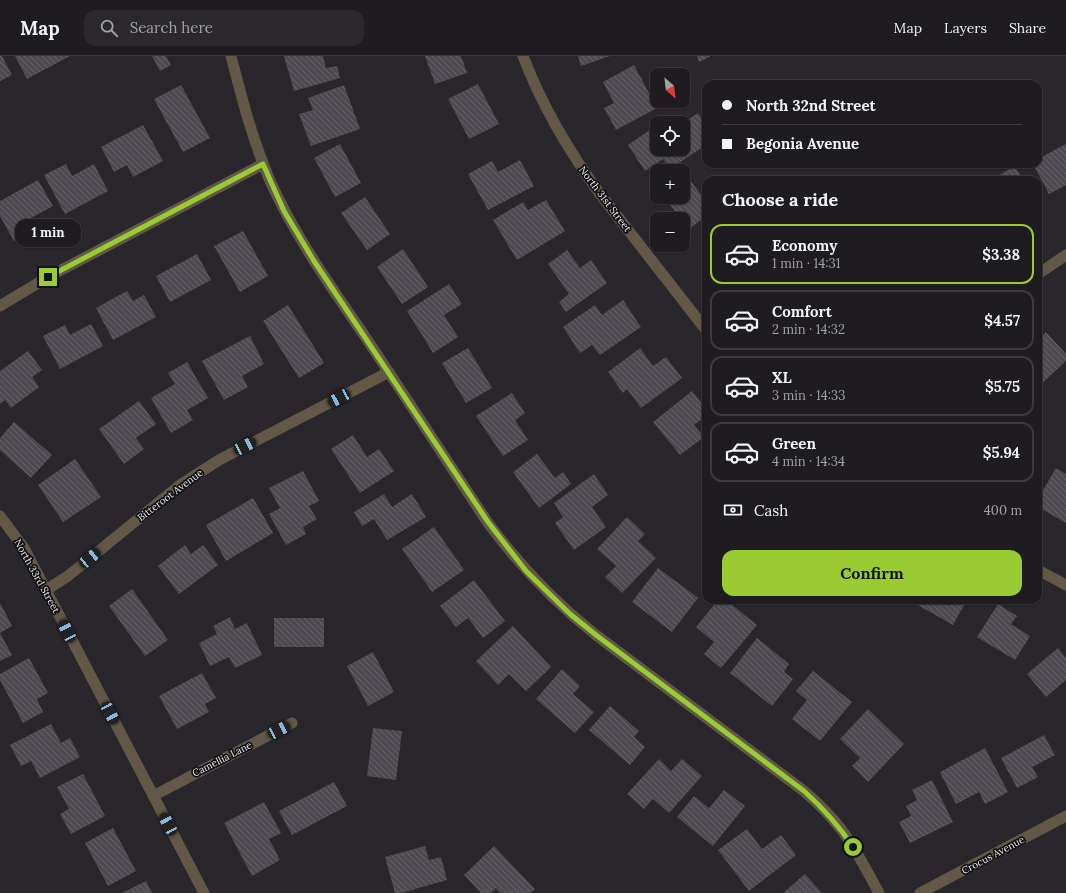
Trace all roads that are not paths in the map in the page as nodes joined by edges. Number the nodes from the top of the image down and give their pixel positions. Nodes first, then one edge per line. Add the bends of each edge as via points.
1 (231, 56) edge
2 (523, 56) edge
3 (263, 164) junction
4 (1066, 255) edge
5 (1042, 271) edge
6 (0, 306) edge
7 (702, 325) edge
8 (388, 372) junction
9 (0, 516) edge
10 (1042, 572) edge
11 (1066, 585) edge
12 (46, 590) junction
13 (292, 724) dead end
14 (153, 796) junction
15 (1066, 816) edge
16 (204, 893) edge
17 (879, 893) edge
18 (920, 893) edge

1 - 3 street via 248,121
2 - 7 street, North 31st Street via 558,132 580,166
3 - 6 street via 48,277
3 - 8 street via 284,211
4 - 5 street
8 - 12 street, Bitteroot Avenue via 205,468 180,485 68,576
8 - 17 street via 488,522 526,571 570,614 596,635 804,791 845,834
9 - 12 street, North 33rd Street via 24,548
10 - 11 street
12 - 14 street, North 33rd Street
13 - 14 street, Camellia Lane
14 - 16 street, North 33rd Street
15 - 18 street, Crocus Avenue

